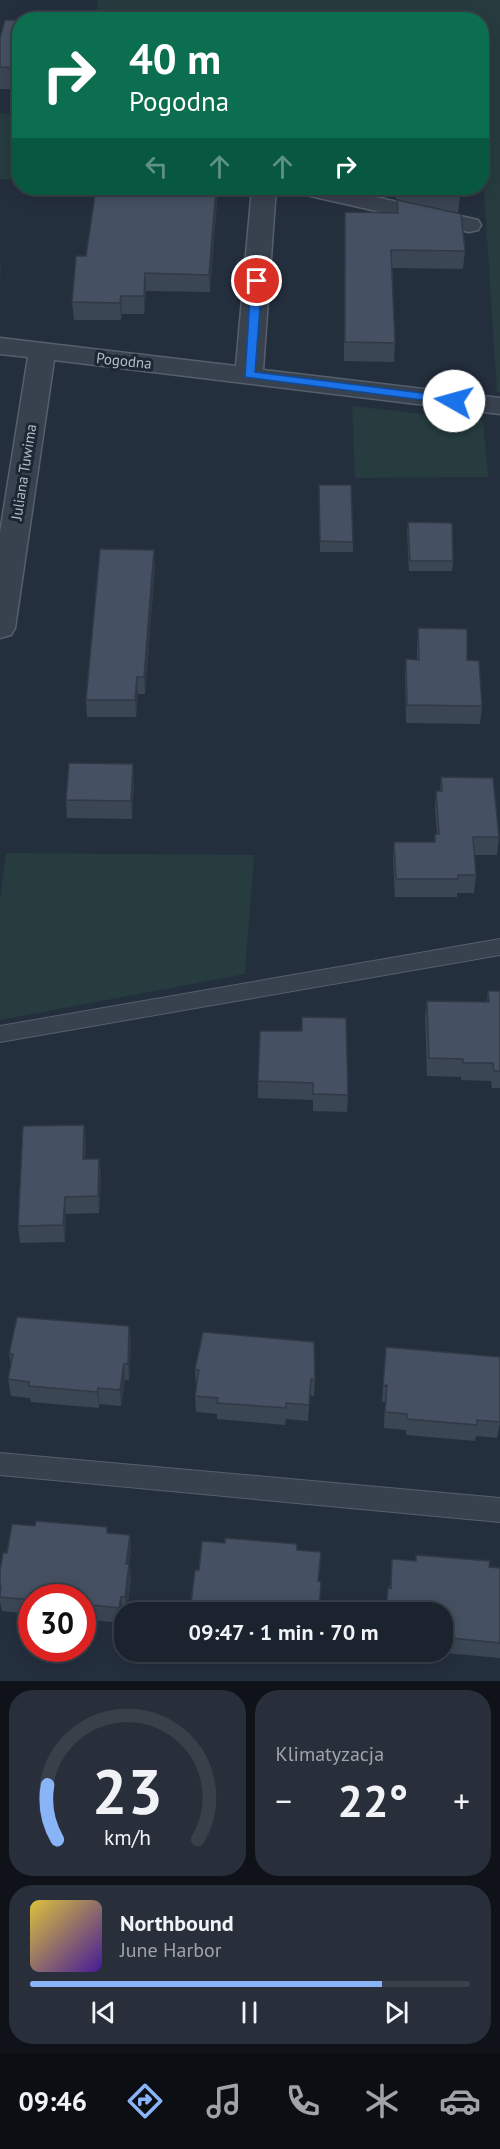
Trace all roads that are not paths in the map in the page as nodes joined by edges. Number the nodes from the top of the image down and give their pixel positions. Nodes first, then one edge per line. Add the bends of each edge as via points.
1 (263, 195) edge
2 (335, 195) edge
3 (469, 225) dead end
4 (0, 345) edge
5 (42, 352) junction
6 (249, 375) junction
7 (500, 406) edge
8 (0, 628) edge
9 (500, 947) edge
10 (0, 1034) edge
11 (0, 1464) edge
12 (500, 1510) edge

1 - 6 street
2 - 3 street
4 - 5 street, Pogodna
5 - 6 street, Pogodna
5 - 8 street, Juliana Tuwima
6 - 7 street, Pogodna
9 - 10 lane
11 - 12 lane

